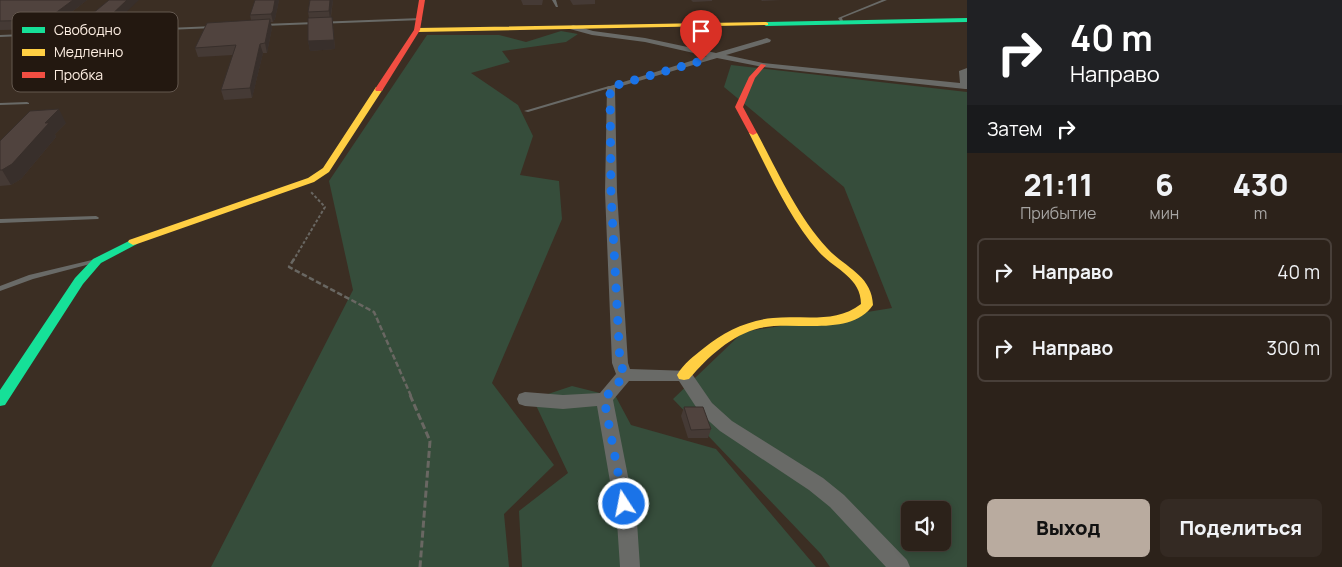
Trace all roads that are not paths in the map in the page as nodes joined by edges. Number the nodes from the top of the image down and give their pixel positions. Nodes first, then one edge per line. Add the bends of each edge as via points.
1 (422, 0) edge
2 (554, 0) edge
3 (885, 0) edge
4 (557, 6) dead end
5 (967, 20) edge
6 (843, 23) junction
7 (419, 25) junction
8 (259, 26) edge
9 (219, 27) edge
10 (573, 27) junction
11 (178, 29) edge
12 (767, 40) dead end
13 (718, 56) junction
14 (763, 65) junction
15 (967, 70) edge
16 (966, 86) edge
17 (610, 87) junction
18 (27, 103) dead end
19 (0, 104) edge
20 (526, 112) dead end
21 (96, 218) dead end
22 (0, 222) edge
23 (97, 260) junction
24 (0, 289) edge
25 (625, 375) junction
26 (684, 375) junction
27 (525, 399) dead end
28 (604, 399) junction
29 (0, 401) edge
30 (630, 567) edge
31 (900, 567) edge

1 - 7 street
2 - 4 lane
3 - 6 lane via 840,18
5 - 6 street
6 - 10 street
7 - 8 lane
7 - 10 street
7 - 23 street via 326,170 302,183 142,237
9 - 11 lane
10 - 13 street
12 - 13 street
13 - 14 street
13 - 17 street
14 - 16 street
14 - 26 street via 752,77 739,108 821,249 862,284 868,300 866,306 850,316 830,323 777,321 758,324 726,338 690,366
15 - 16 street via 962,75
17 - 20 lane
17 - 25 street via 611,192 620,363
18 - 19 lane
21 - 22 lane
23 - 24 lane via 30,277
23 - 29 street via 79,281
25 - 26 street
25 - 28 street
26 - 31 street via 706,408 726,426 837,501
27 - 28 street via 563,402
28 - 30 street via 627,522

